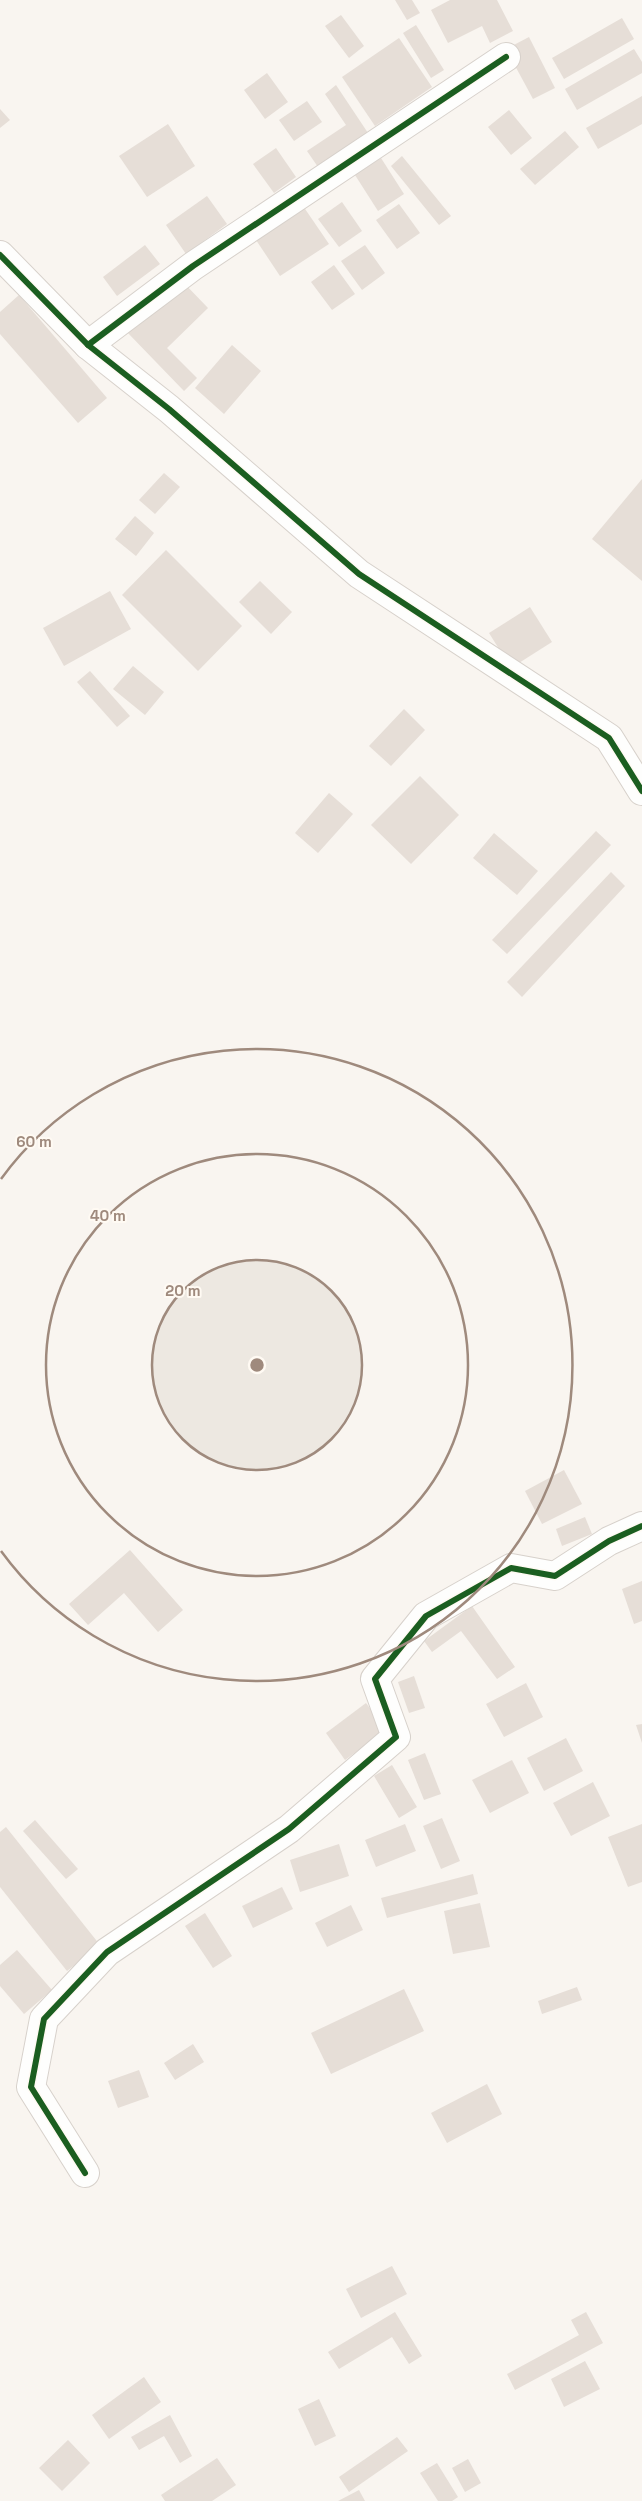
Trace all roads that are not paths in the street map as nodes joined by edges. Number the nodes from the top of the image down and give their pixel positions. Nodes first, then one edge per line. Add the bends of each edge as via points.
1 (506, 57) dead end
2 (0, 255) edge
3 (88, 345) junction
4 (642, 792) edge
5 (642, 1526) edge
6 (84, 2173) dead end

1 - 3 street via 193,266
2 - 3 street
3 - 4 street via 169,409 359,574 609,738
5 - 6 street via 609,1541 556,1576 511,1568 426,1616 375,1678 396,1737 288,1829 107,1952 44,2020 31,2087

